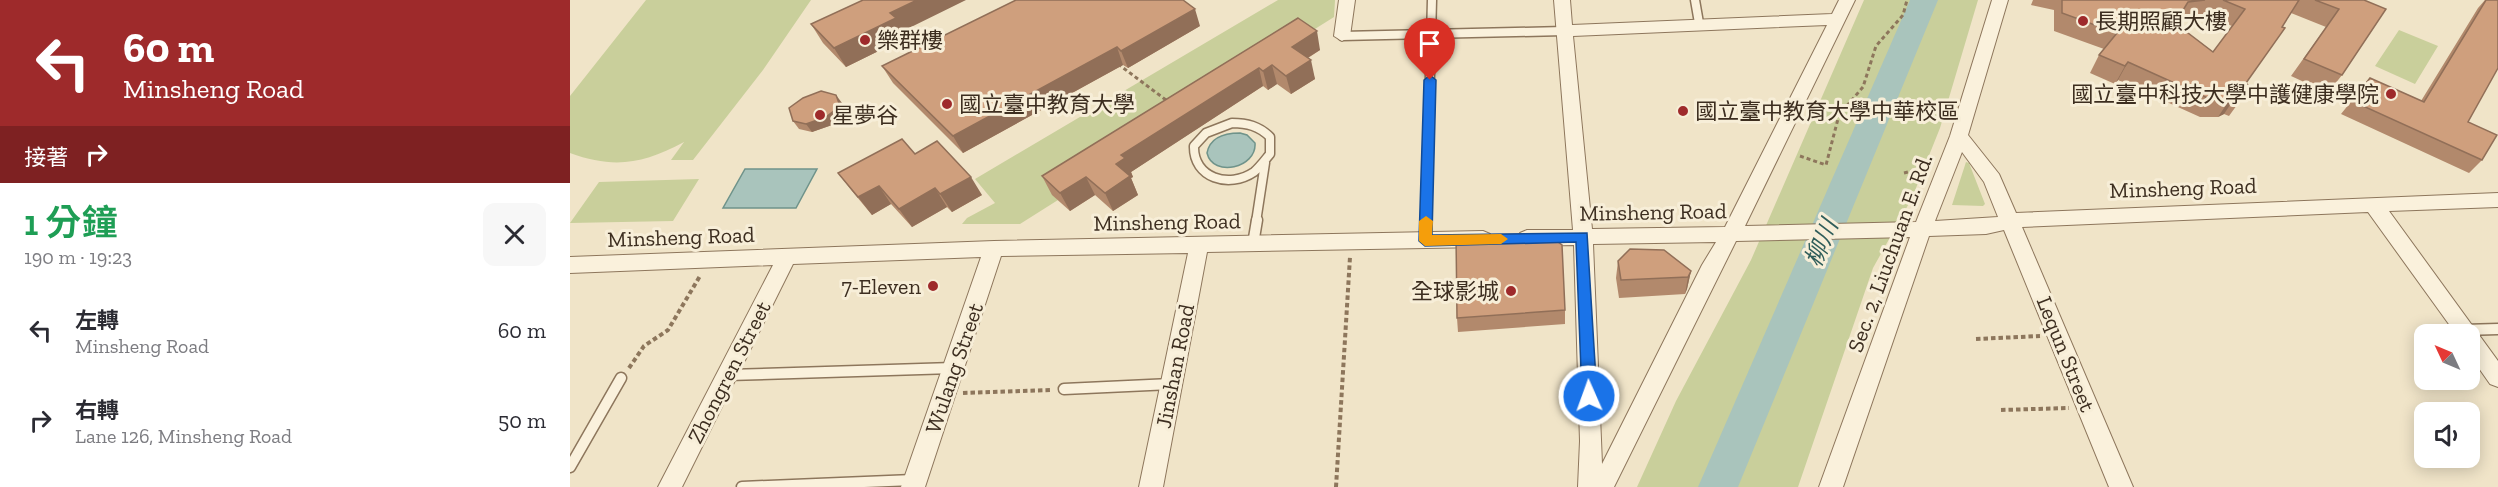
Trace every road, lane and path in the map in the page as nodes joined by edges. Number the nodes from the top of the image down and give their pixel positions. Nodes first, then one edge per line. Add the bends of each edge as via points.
1 (1347, 0) edge
2 (1432, 0) edge
3 (1562, 0) edge
4 (1695, 0) edge
5 (1847, 0) edge
6 (1906, 0) edge
7 (2000, 0) edge
8 (1839, 19) junction
9 (1699, 23) junction
10 (1564, 31) junction
11 (1431, 33) junction
12 (1342, 36) joint
13 (1118, 64) edge
14 (1173, 105) edge
15 (1959, 136) junction
16 (1800, 156) dead end
17 (1265, 163) junction
18 (1920, 169) dead end
19 (1904, 173) dead end
20 (2498, 200) edge
21 (2373, 204) junction
22 (2011, 220) junction
23 (1922, 228) junction
24 (1729, 235) junction
25 (1583, 237) junction
26 (1425, 241) junction
27 (1351, 242) junction
28 (1253, 244) junction
29 (1199, 245) junction
30 (994, 249) junction
31 (788, 257) junction
32 (710, 259) junction
33 (573, 269) edge
34 (2459, 324) edge
35 (2498, 328) edge
36 (2480, 331) edge
37 (2058, 335) junction
38 (1976, 339) dead end
39 (2480, 353) edge
40 (953, 368) junction
41 (728, 375) junction
42 (621, 378) joint
43 (2498, 378) edge
44 (1171, 384) junction
45 (1064, 389) joint
46 (946, 393) junction
47 (2088, 407) junction
48 (2001, 410) dead end
49 (570, 468) edge
50 (914, 483) edge
51 (670, 487) edge
52 (742, 487) edge
53 (1151, 487) edge
54 (1336, 487) edge
55 (1590, 487) edge
56 (1602, 487) edge
57 (1831, 487) edge
58 (2121, 487) edge

1 - 12 street
2 - 11 lane
3 - 10 street
4 - 9 lane
5 - 8 street
6 - 16 path via 1903,15 1876,46 1863,87 1839,115 1827,165
7 - 15 street, Sec. 2, Liuchuan E. Rd.
8 - 9 street
8 - 24 street
9 - 10 street
10 - 11 lane
10 - 25 street
11 - 12 lane
11 - 26 lane
13 - 14 path
15 - 22 street, Lequn Street via 1992,179
15 - 23 street, Sec. 2, Liuchuan E. Rd.
17 - 17 lane via 1272,145 1270,137 1255,125 1225,125 1208,132 1193,149 1196,167 1215,178 1242,177
17 - 28 lane
18 - 19 path
20 - 21 street, Minsheng Road
21 - 22 street, Minsheng Road
21 - 34 street
22 - 23 street, Minsheng Road via 1986,226
22 - 37 street, Lequn Street
23 - 24 street, Minsheng Road
23 - 57 street, Sec. 2, Liuchuan E. Rd.
24 - 25 street, Minsheng Road
24 - 56 street
25 - 26 street, Minsheng Road
25 - 55 street
26 - 27 street, Minsheng Road
27 - 28 street, Minsheng Road
27 - 54 path
28 - 29 street, Minsheng Road
29 - 30 street, Minsheng Road
29 - 44 street, Jinshan Road
30 - 31 street, Minsheng Road
30 - 40 street, Wulang Street
31 - 32 street, Minsheng Road
31 - 41 street, Zhongren Street
32 - 33 street, Minsheng Road
32 - 42 path via 668,330 644,346
35 - 36 lane
37 - 38 path
37 - 47 street, Lequn Street
39 - 43 street
40 - 41 lane
40 - 46 street, Wulang Street
41 - 51 street, Zhongren Street
42 - 49 lane
44 - 45 lane
44 - 53 street, Jinshan Road
45 - 46 path
46 - 50 street, Wulang Street
47 - 48 path
47 - 58 street, Lequn Street
50 - 52 lane

